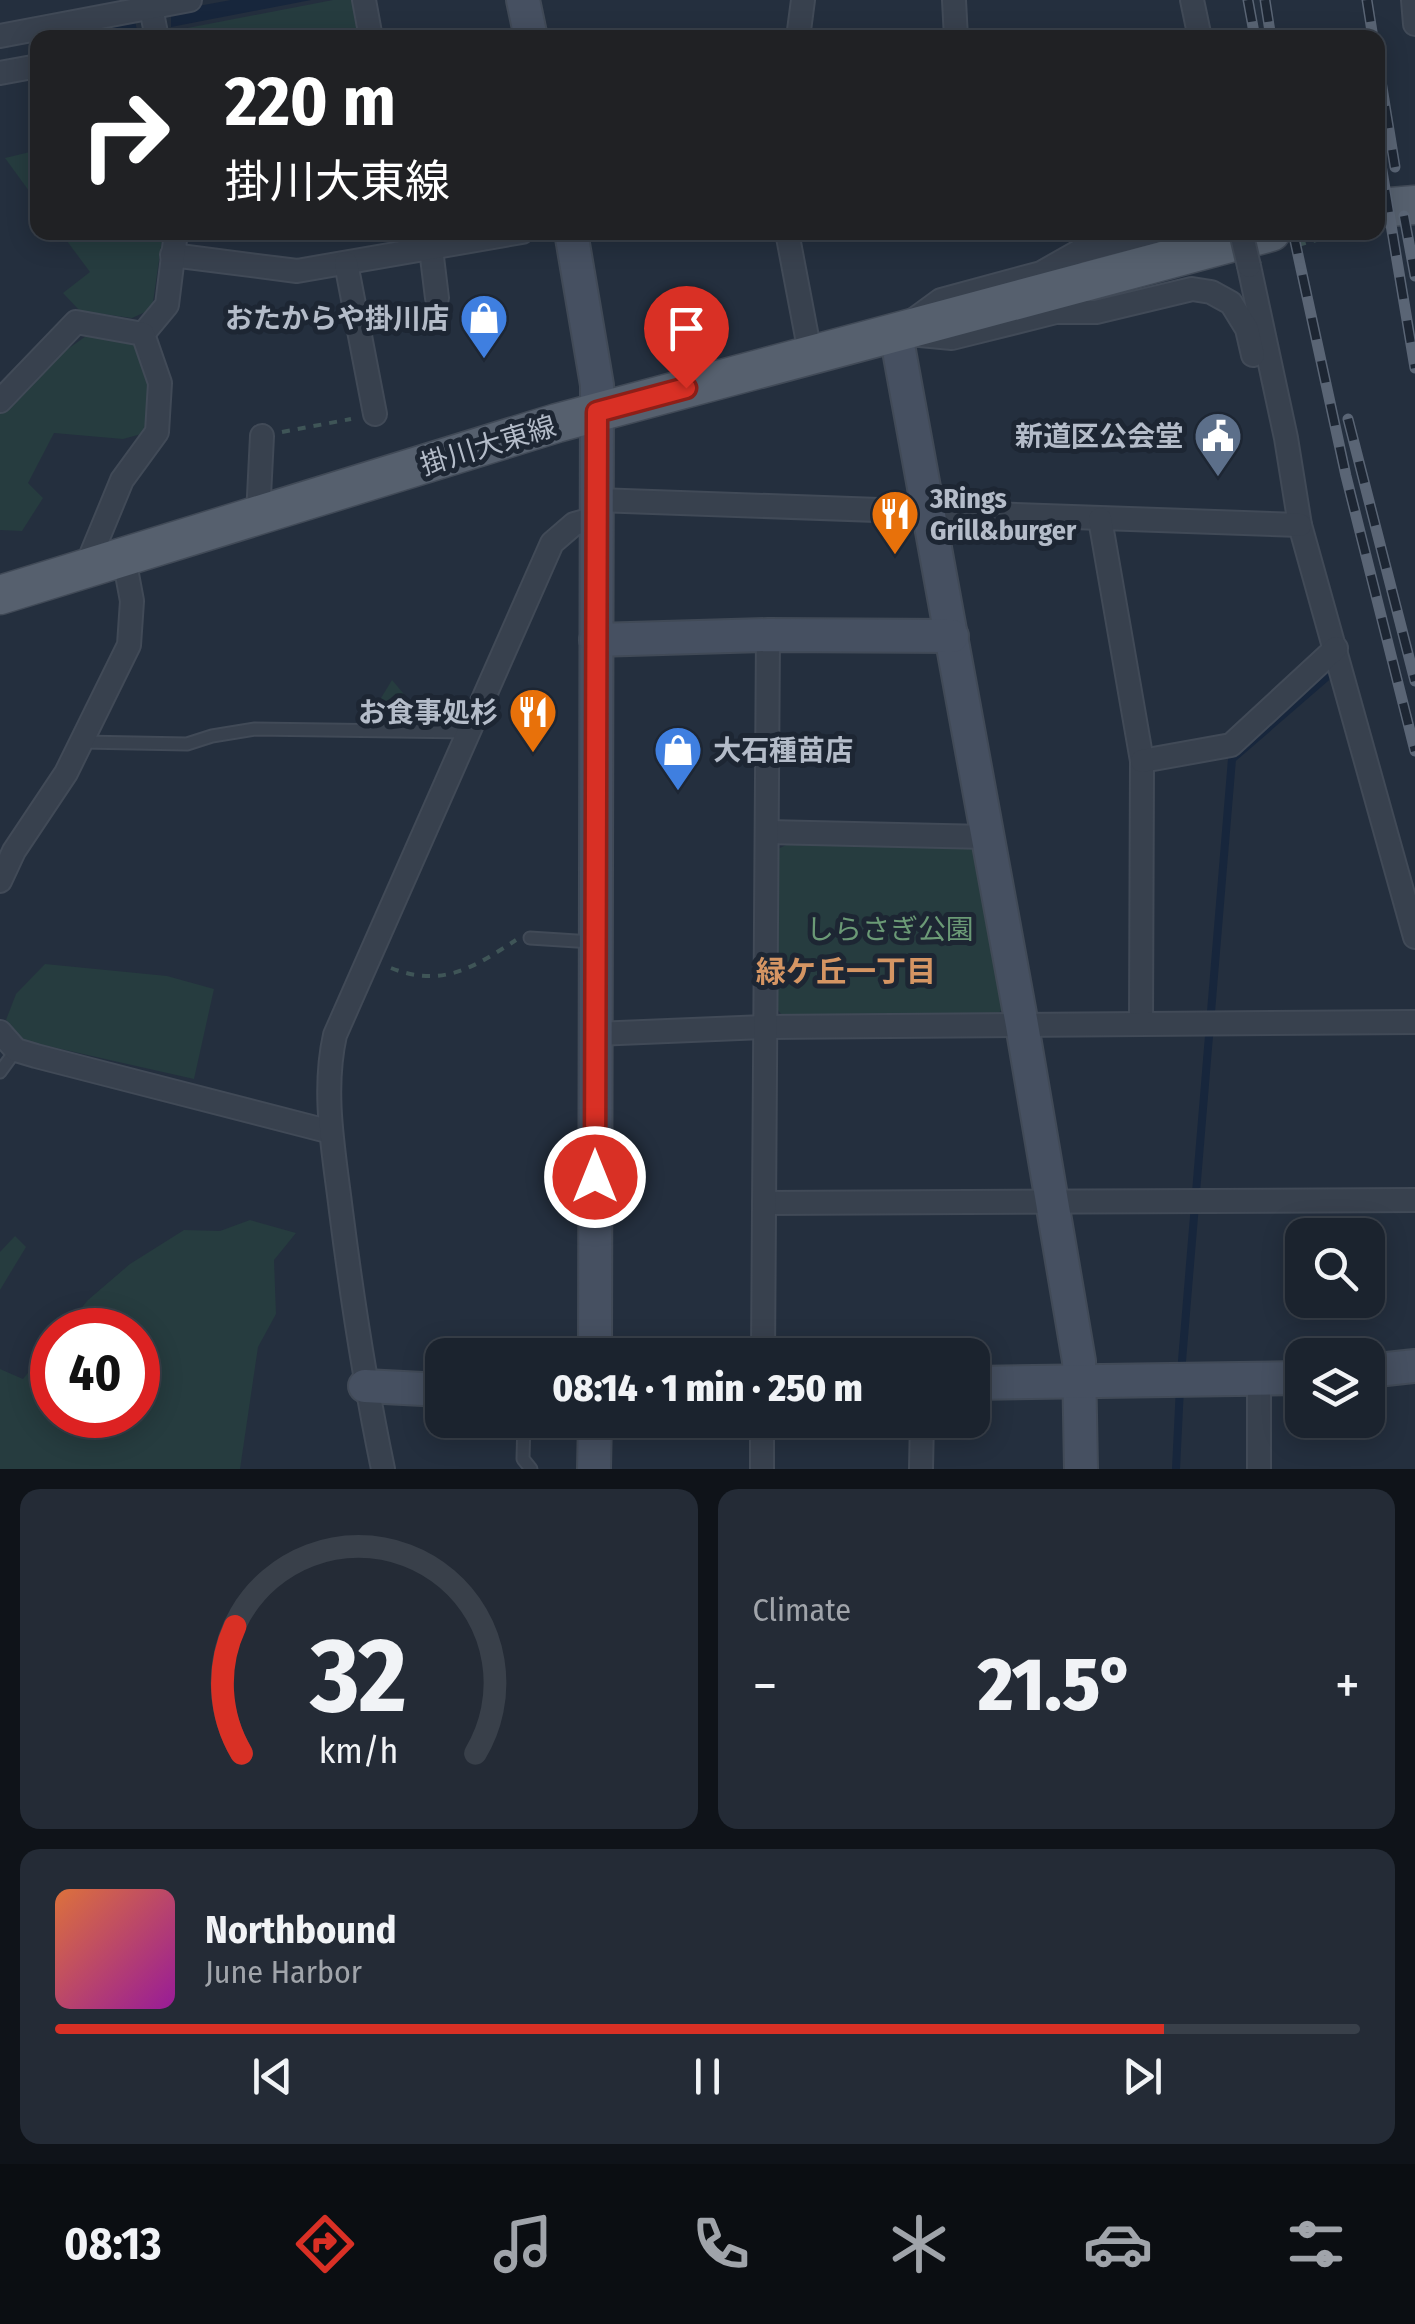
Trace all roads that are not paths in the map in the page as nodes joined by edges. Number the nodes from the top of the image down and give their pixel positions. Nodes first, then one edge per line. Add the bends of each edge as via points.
1 (190, 0) edge
2 (364, 0) edge
3 (523, 0) edge
4 (803, 0) edge
5 (954, 0) edge
6 (1192, 0) edge
7 (1412, 0) edge
8 (88, 10) edge
9 (154, 23) edge
10 (1415, 24) edge
11 (370, 30) edge
12 (529, 30) edge
13 (799, 30) edge
14 (956, 30) edge
15 (1198, 30) edge
16 (0, 36) edge
17 (30, 67) edge
18 (0, 73) edge
19 (1415, 205) edge
20 (1385, 207) edge
21 (451, 240) edge
22 (572, 240) edge
23 (788, 240) edge
24 (1124, 240) edge
25 (1242, 240) edge
26 (1243, 240) edge
27 (174, 244) edge
28 (416, 244) edge
29 (346, 263) junction
30 (437, 298) dead end
31 (143, 334) junction
32 (896, 334) junction
33 (810, 353) junction
34 (0, 401) edge
35 (597, 412) junction
36 (376, 414) road end
37 (262, 436) road end
38 (1286, 438) junction
39 (597, 509) junction
40 (930, 510) junction
41 (258, 516) junction
42 (1100, 519) junction
43 (1300, 525) junction
44 (109, 562) junction
45 (0, 596) edge
46 (768, 636) junction
47 (952, 636) junction
48 (596, 640) junction
49 (1336, 648) junction
50 (468, 732) junction
51 (84, 742) junction
52 (1142, 761) junction
53 (767, 832) junction
54 (987, 837) junction
55 (0, 880) edge
56 (1415, 937) edge
57 (530, 938) road end
58 (596, 942) junction
59 (1415, 1022) edge
60 (1141, 1024) junction
61 (1022, 1025) junction
62 (766, 1028) junction
63 (595, 1034) junction
64 (4, 1038) edge
65 (0, 1072) edge
66 (331, 1132) junction
67 (1415, 1200) edge
68 (764, 1203) junction
69 (1052, 1203) junction
70 (595, 1338) edge
71 (763, 1338) edge
72 (1415, 1366) edge
73 (1385, 1369) edge
74 (1285, 1379) edge
75 (1259, 1380) junction
76 (1081, 1382) junction
77 (990, 1383) edge
78 (366, 1386) junction
79 (425, 1389) edge
80 (524, 1438) edge
81 (594, 1438) edge
82 (762, 1438) edge
83 (922, 1438) edge
84 (383, 1469) edge
85 (531, 1469) edge
86 (594, 1469) edge
87 (762, 1469) edge
88 (922, 1469) edge
89 (1082, 1469) edge
90 (1259, 1469) edge

1 - 9 street
2 - 11 street
3 - 12 street
4 - 13 street
5 - 14 street
6 - 15 street
7 - 10 street
8 - 9 street
8 - 16 street
17 - 18 street
19 - 20 main road
21 - 28 street
22 - 35 street
23 - 33 street
24 - 32 street via 1078,252 1040,273 940,300
25 - 32 main road, 掛川大東線
26 - 38 street, bridge
27 - 29 street via 296,270
27 - 31 street via 168,305
28 - 29 street
28 - 30 street
29 - 36 street
31 - 34 street via 76,322
31 - 44 street via 160,383 158,432 122,480 91,556
32 - 33 main road, 掛川大東線
32 - 38 street via 952,338 1056,312 1096,312 1192,290 1211,292 1231,302 1247,328 1269,427
32 - 40 street
33 - 35 main road, 掛川大東線
35 - 39 street
35 - 41 main road, 掛川大東線
37 - 41 street
38 - 43 street
39 - 40 street
39 - 48 street
39 - 50 street via 552,543
40 - 42 street
40 - 47 street
41 - 44 main road, 掛川大東線
42 - 43 street
42 - 52 street
43 - 49 street
44 - 45 main road, 掛川大東線
44 - 51 street via 132,602 129,644
46 - 47 street
46 - 48 street
46 - 53 street
47 - 54 street
48 - 58 street
49 - 52 street via 1231,745
49 - 56 street
50 - 51 lane via 254,729 187,744
50 - 66 street via 335,1035
51 - 55 street
52 - 60 street
53 - 54 street
53 - 62 street
54 - 61 street
57 - 58 lane
58 - 63 street
59 - 60 street
60 - 61 street
61 - 62 street
61 - 69 street
62 - 63 street
62 - 68 street
63 - 70 street
64 - 65 lane
64 - 66 street
66 - 78 street
67 - 69 street
68 - 69 street
68 - 71 street
69 - 76 street
72 - 73 street
74 - 75 street
75 - 76 street
75 - 90 street
76 - 77 street
76 - 89 street
78 - 79 street
78 - 84 street
80 - 85 lane
81 - 86 street
82 - 87 street
83 - 88 street

